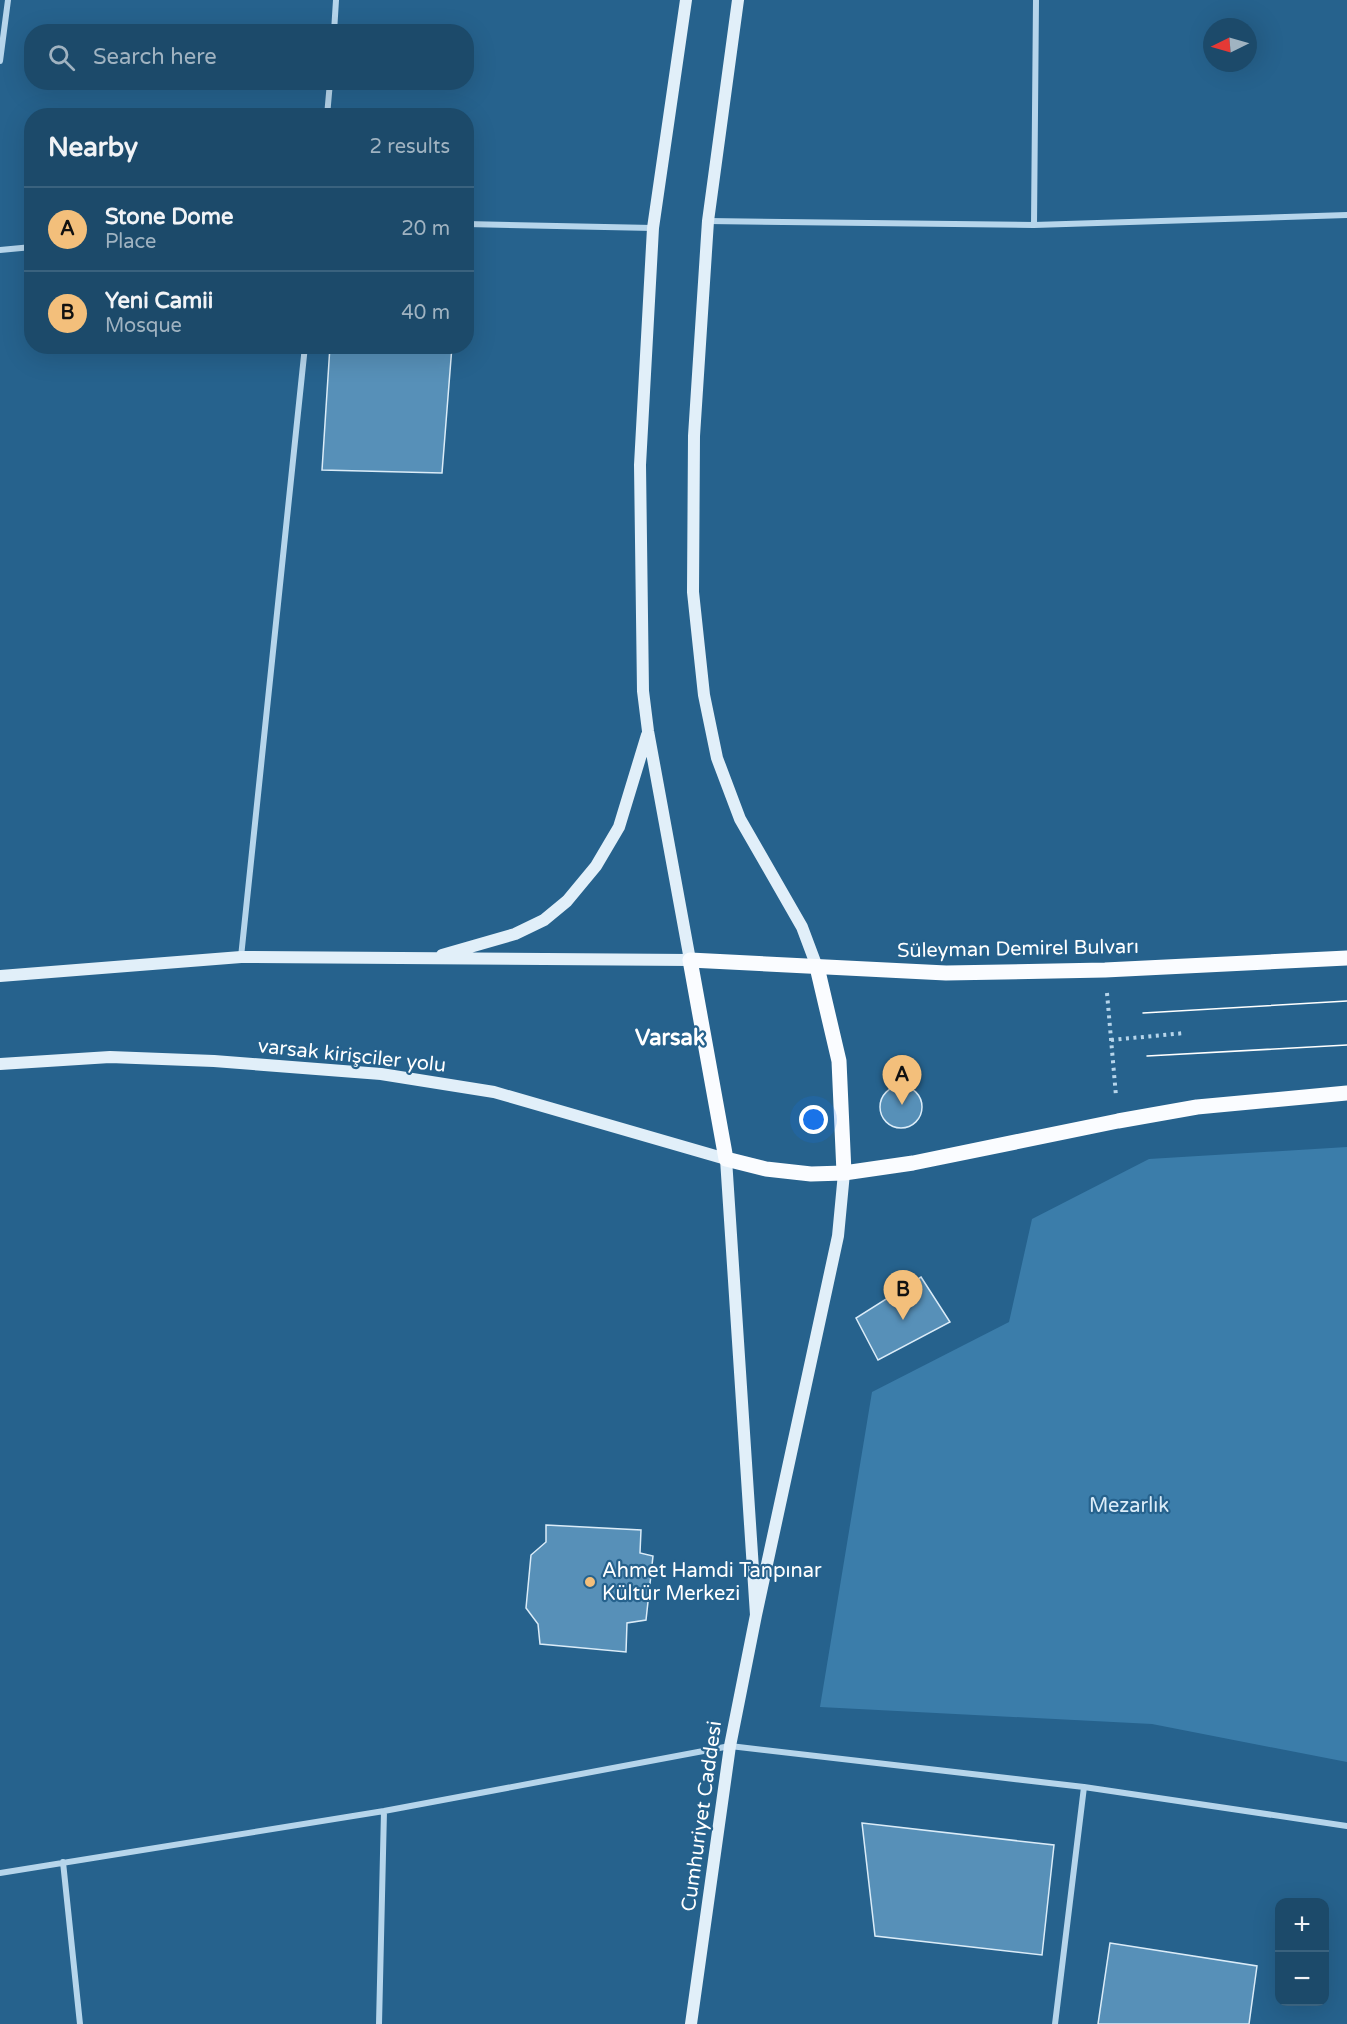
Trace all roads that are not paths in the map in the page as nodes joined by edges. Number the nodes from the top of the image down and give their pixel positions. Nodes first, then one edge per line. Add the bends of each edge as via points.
1 (8, 0) edge
2 (336, 0) edge
3 (686, 0) edge
4 (738, 0) edge
5 (1036, 0) edge
6 (334, 24) edge
7 (0, 61) edge
8 (329, 90) edge
9 (328, 108) edge
10 (1347, 215) edge
11 (708, 221) junction
12 (474, 224) edge
13 (1034, 225) junction
14 (653, 228) junction
15 (24, 248) edge
16 (0, 250) edge
17 (304, 354) edge
18 (648, 731) junction
19 (241, 957) junction
20 (1347, 958) edge
21 (427, 959) junction
22 (690, 960) junction
23 (817, 967) junction
24 (0, 976) edge
25 (0, 1064) edge
26 (1347, 1093) edge
27 (726, 1159) junction
28 (844, 1173) junction
29 (756, 1615) junction
30 (730, 1746) junction
31 (1084, 1787) junction
32 (384, 1811) junction
33 (1347, 1827) edge
34 (63, 1862) junction
35 (0, 1872) edge
36 (80, 2024) edge
37 (379, 2024) edge
38 (691, 2024) edge
39 (1055, 2024) edge

1 - 7 street
2 - 6 street
3 - 14 street
4 - 11 street
5 - 13 street
8 - 9 street
10 - 13 street
11 - 13 street
11 - 23 street via 694,436 693,592 704,696 717,758 740,819 802,927
12 - 14 street
14 - 18 street via 640,465
15 - 16 street
17 - 19 street
18 - 21 street via 619,827 596,866 567,901 544,920 515,934
18 - 22 street
19 - 21 street
19 - 24 street
20 - 23 main road, Süleyman Demirel Bulvarı via 946,973
21 - 22 street
22 - 23 main road, Süleyman Demirel Bulvarı
22 - 27 main road
23 - 28 main road via 839,1061
25 - 27 street, varsak kirişciler yolu via 110,1057 381,1074 494,1092
26 - 28 main road via 1197,1107
27 - 28 main road via 811,1174
27 - 29 street
28 - 29 street via 838,1236
29 - 30 street, Cumhuriyet Caddesi
30 - 31 street
30 - 32 street
30 - 38 street, Cumhuriyet Caddesi
31 - 33 street
31 - 39 street
32 - 34 street
32 - 37 street
34 - 35 street
34 - 36 street

